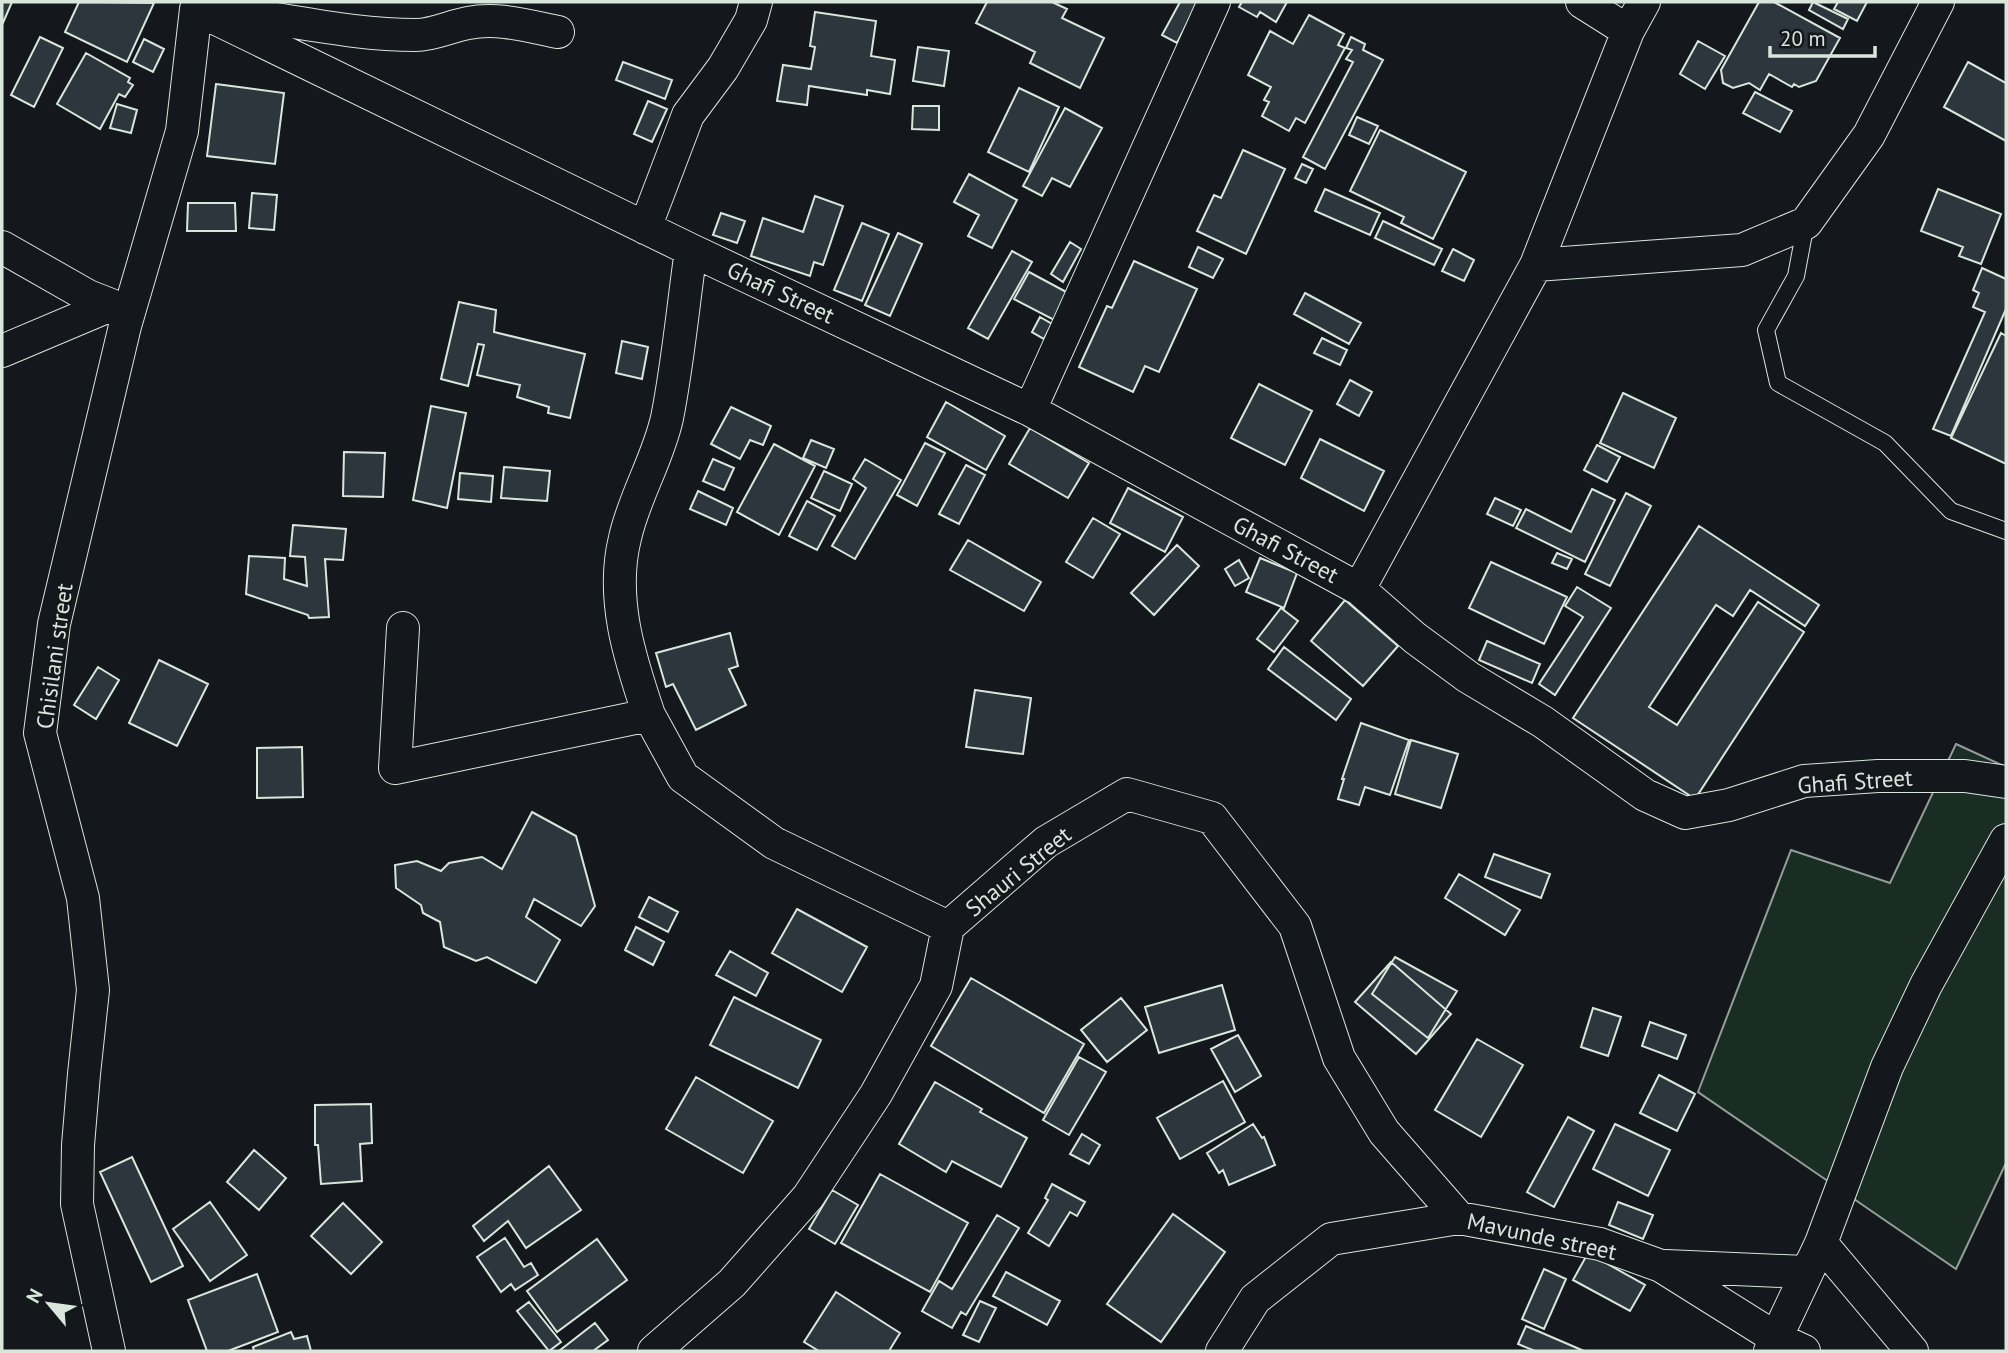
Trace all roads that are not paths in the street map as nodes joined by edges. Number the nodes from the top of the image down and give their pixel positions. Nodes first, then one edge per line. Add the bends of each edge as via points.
1 (756, 2) edge
2 (1214, 2) edge
3 (1582, 2) edge
4 (1644, 2) edge
5 (1938, 2) edge
6 (188, 5) edge
7 (1628, 31) junction
8 (558, 32) dead end
9 (1806, 223) junction
10 (645, 228) junction
11 (2, 247) edge
12 (691, 250) junction
13 (1536, 265) junction
14 (2, 351) edge
15 (1030, 410) junction
16 (2006, 531) edge
17 (1359, 589) junction
18 (403, 628) dead end
19 (649, 715) junction
20 (2006, 782) edge
21 (2006, 840) edge
22 (948, 926) junction
23 (1459, 1218) junction
24 (1821, 1243) junction
25 (1661, 1266) junction
26 (1805, 1272) junction
27 (99, 1306) junction
28 (1773, 1344) edge
29 (91, 1351) edge
30 (109, 1351) edge
31 (654, 1351) edge
32 (1222, 1351) edge
33 (1804, 1351) edge
34 (1912, 1351) edge

1 - 10 street via 751,20 723,68 688,115
2 - 15 street
3 - 7 street
4 - 7 street, Ghafi Street
5 - 9 street via 1869,135
6 - 8 street via 338,30 419,35 469,22 506,21
6 - 10 street, Ghafi Street
6 - 27 street, Chisilani street via 182,131 125,326 54,624 40,733 83,898 93,990 77,1204
7 - 13 street, Ghafi Street
9 - 13 street via 1742,250
9 - 16 lane via 1796,276 1766,330 1778,383 1885,443 1951,511
10 - 12 street, Ghafi Street
11 - 14 street via 111,305
12 - 15 street, Ghafi Street
12 - 19 street, Shauri Street via 666,420 625,539 620,580 623,625
13 - 17 street, Ghafi Street
15 - 17 street, Ghafi Street
17 - 20 street, Ghafi Street via 1468,677 1543,722 1645,795 1685,813 1729,805 1804,781 1965,776
18 - 19 street via 394,768
19 - 22 street, Shauri Street via 683,777 774,843
21 - 24 street via 1926,985 1887,1067
22 - 23 street, Shauri Street via 1046,842 1127,794 1212,818 1295,926 1339,1058 1384,1132
22 - 31 street via 936,986 876,1094 808,1197 732,1283
23 - 25 street, Mavunde street via 1600,1244
23 - 32 street, Mavunde street via 1331,1239 1255,1298
24 - 26 street
24 - 34 street
25 - 26 street
25 - 28 street, Mavunde street
26 - 28 street
27 - 29 street
27 - 30 street, Chisilani street
28 - 33 street, Mavunde street

